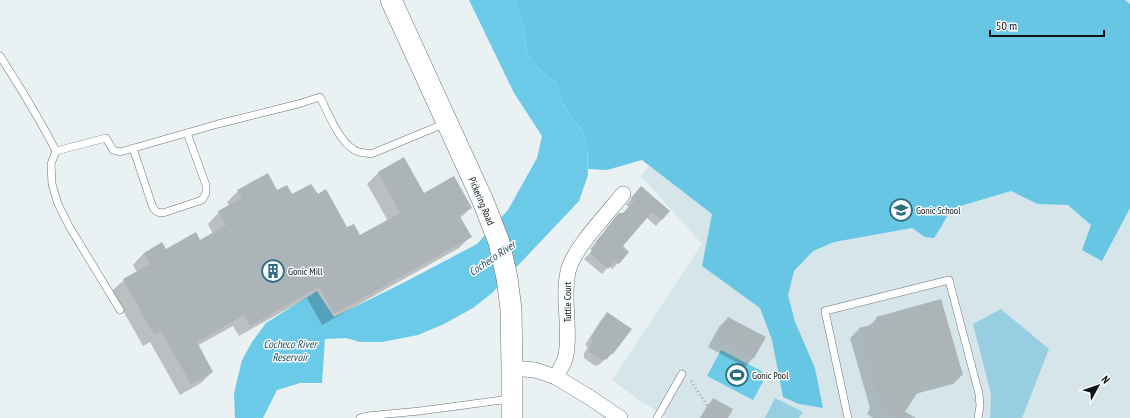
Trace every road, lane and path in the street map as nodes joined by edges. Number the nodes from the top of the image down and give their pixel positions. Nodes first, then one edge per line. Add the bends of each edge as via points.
1 (391, 0) edge
2 (0, 56) edge
3 (447, 122) junction
4 (187, 133) junction
5 (133, 148) junction
6 (56, 151) junction
7 (623, 194) dead end
8 (120, 310) dead end
9 (512, 368) junction
10 (682, 374) dead end
11 (556, 377) junction
12 (690, 380) dead end
13 (708, 407) dead end
14 (512, 408) edge
15 (360, 418) edge
16 (620, 418) edge
17 (657, 418) edge
18 (848, 418) edge
19 (978, 418) edge

1 - 3 main road, Pickering Road
2 - 6 lane
3 - 4 lane via 371,154 359,152 344,141 320,97
3 - 9 main road, Pickering Road via 491,220 504,262 511,309
4 - 5 lane
4 - 5 lane via 206,185 206,193 202,200 163,213 153,208
5 - 6 lane via 120,152 113,150 106,138
6 - 8 lane via 51,164 52,184 58,204
7 - 11 street, Tuttle Court via 582,245 568,271 566,357
9 - 11 street via 535,370
9 - 14 main road, Pickering Road
10 - 17 lane
11 - 16 street
12 - 13 path
14 - 15 lane via 420,411
18 - 19 lane via 825,311 948,280 979,394

